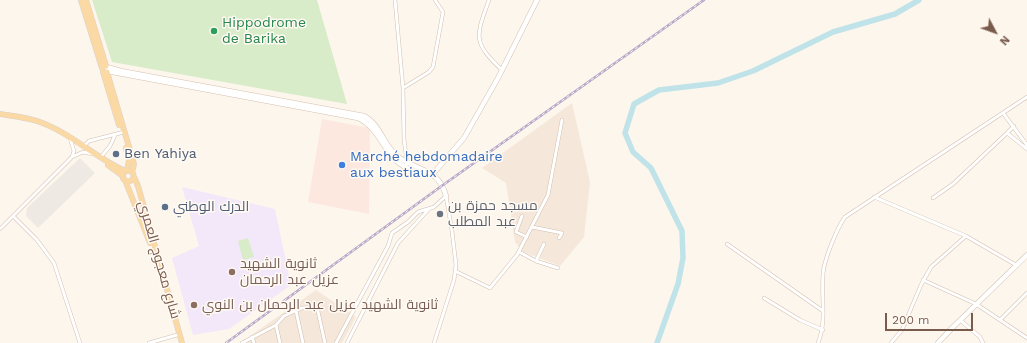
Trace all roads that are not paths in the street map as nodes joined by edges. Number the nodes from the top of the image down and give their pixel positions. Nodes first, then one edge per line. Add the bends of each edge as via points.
1 (81, 0) edge
2 (86, 0) edge
3 (394, 0) edge
4 (435, 0) edge
5 (489, 0) edge
6 (537, 0) edge
7 (105, 69) junction
8 (502, 70) junction
9 (403, 88) junction
10 (1027, 97) edge
11 (1003, 113) junction
12 (0, 114) edge
13 (562, 120) dead end
14 (1014, 126) junction
15 (123, 133) junction
16 (1007, 133) junction
17 (115, 135) junction
18 (1021, 135) junction
19 (69, 137) junction
20 (1015, 140) junction
21 (1027, 145) edge
22 (84, 146) junction
23 (1027, 149) edge
24 (94, 154) junction
25 (72, 157) junction
26 (100, 158) junction
27 (407, 164) junction
28 (128, 174) junction
29 (432, 174) junction
30 (446, 196) junction
31 (874, 197) junction
32 (933, 198) dead end
33 (430, 208) junction
34 (13, 216) junction
35 (522, 216) dead end
36 (532, 227) junction
37 (0, 229) edge
38 (966, 236) junction
39 (527, 237) junction
40 (559, 238) dead end
41 (544, 244) dead end
42 (727, 244) dead end
43 (519, 252) junction
44 (1027, 255) edge
45 (536, 261) junction
46 (1016, 265) junction
47 (558, 268) dead end
48 (455, 271) junction
49 (924, 280) junction
50 (1027, 293) edge
51 (764, 298) dead end
52 (976, 304) junction
53 (296, 311) junction
54 (823, 311) junction
55 (960, 320) junction
56 (1000, 320) junction
57 (276, 325) junction
58 (823, 330) junction
59 (177, 335) junction
60 (1026, 336) edge
61 (252, 337) junction
62 (80, 343) edge
63 (149, 343) edge
64 (179, 343) edge
65 (182, 343) edge
66 (242, 343) edge
67 (254, 343) edge
68 (280, 343) edge
69 (303, 343) edge
70 (325, 343) edge
71 (336, 343) edge
72 (347, 343) edge
73 (434, 343) edge
74 (818, 343) edge
75 (892, 343) edge
76 (938, 343) edge
77 (983, 343) edge

1 - 7 main road
2 - 7 main road
3 - 9 street
4 - 9 street via 443,12 433,67 430,72
5 - 8 street via 478,38 484,52
6 - 8 street
7 - 15 main road
7 - 27 street via 360,115 374,123 393,152
8 - 29 street via 464,138
9 - 27 street
10 - 11 street
11 - 14 street
11 - 31 street
12 - 19 main road via 36,120
13 - 36 street via 548,195
14 - 16 street
14 - 18 street
15 - 17 street
15 - 28 main road via 129,160
15 - 28 main road via 134,164
16 - 20 street
16 - 32 street via 953,184
17 - 22 street via 89,141
17 - 26 street
18 - 20 street
18 - 21 street
19 - 22 main road
19 - 25 street via 74,151
20 - 23 street
22 - 24 main road
24 - 25 street via 83,152
24 - 26 main road
25 - 34 street
26 - 28 main road
27 - 29 street
28 - 59 main road, شارع معجوج العمري
28 - 65 main road, شارع معجوج العمري via 138,186
29 - 30 street via 441,184
30 - 33 street
30 - 48 street
31 - 38 street
31 - 54 street via 845,217 838,226 822,273
33 - 71 street via 418,212 392,233 388,246
33 - 72 street via 398,243
34 - 37 street
34 - 62 street via 37,240 54,263
35 - 39 street via 516,232
36 - 39 street
36 - 40 street via 562,233
38 - 46 street
38 - 49 street via 931,267
39 - 43 street
41 - 45 street
42 - 54 street
43 - 45 street
43 - 48 street via 490,288
44 - 46 street
45 - 47 street
46 - 52 street
48 - 73 street
49 - 52 street
49 - 75 street via 902,330
50 - 56 street
51 - 58 street via 800,320
52 - 55 street
52 - 56 street
53 - 57 street via 284,316
53 - 69 street
53 - 70 street via 316,307
54 - 58 street
55 - 76 street
55 - 77 street via 980,336
56 - 60 street
57 - 61 street
57 - 68 street
58 - 74 street
59 - 63 street
59 - 64 main road, شارع معجوج العمري
61 - 66 street
61 - 67 street

